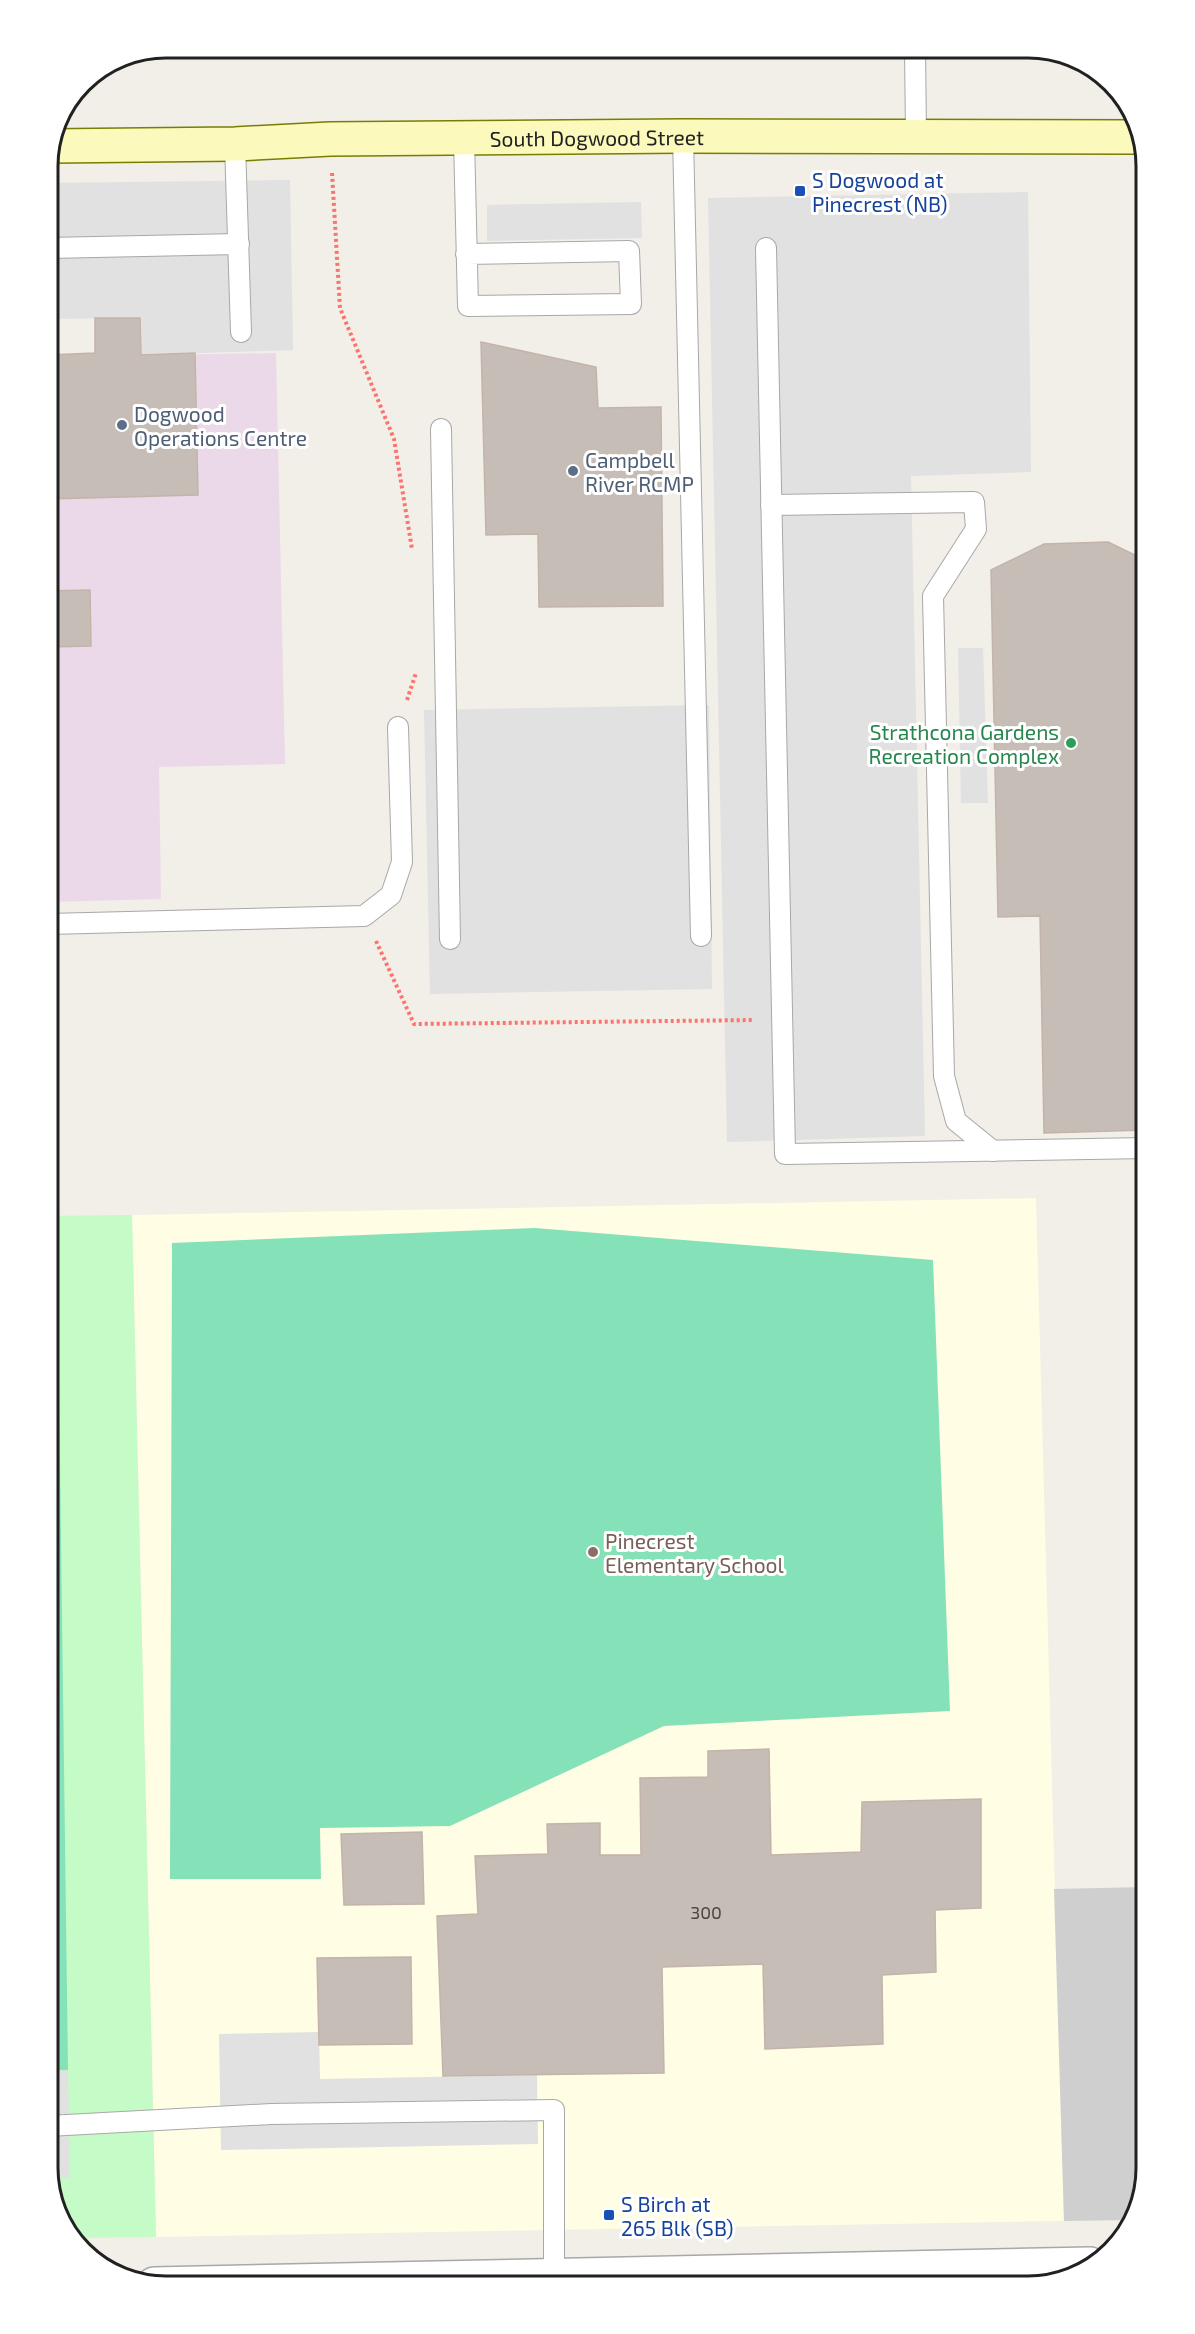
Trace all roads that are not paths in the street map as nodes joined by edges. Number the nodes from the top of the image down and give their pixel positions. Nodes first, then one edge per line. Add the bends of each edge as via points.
1 (915, 59) edge
2 (683, 136) junction
3 (916, 136) junction
4 (1132, 137) edge
5 (464, 139) junction
6 (235, 144) junction
7 (60, 146) edge
8 (239, 244) junction
9 (59, 248) edge
10 (766, 248) dead end
11 (466, 254) junction
12 (241, 332) dead end
13 (441, 429) dead end
14 (771, 506) junction
15 (398, 727) road end
16 (59, 924) edge
17 (701, 936) dead end
18 (450, 939) dead end
19 (1136, 1148) edge
20 (993, 1151) junction
21 (58, 2125) edge
22 (1075, 2264) edge
23 (535, 2275) edge
24 (554, 2275) junction

1 - 3 lane
2 - 3 main road, South Dogwood Street
2 - 5 main road, South Dogwood Street
2 - 17 lane
3 - 4 main road, South Dogwood Street
5 - 6 main road, South Dogwood Street
5 - 11 lane
6 - 7 main road, South Dogwood Street
6 - 8 lane
8 - 9 lane
8 - 12 lane
10 - 14 lane
11 - 11 lane via 629,251 631,304 468,306
13 - 18 lane
14 - 20 lane via 785,1154
14 - 20 lane via 974,502 976,530 933,596 944,1076 956,1121
15 - 16 lane via 402,862 391,895 364,916
19 - 20 lane
21 - 24 lane via 271,2114 554,2110
22 - 24 street
23 - 24 street

